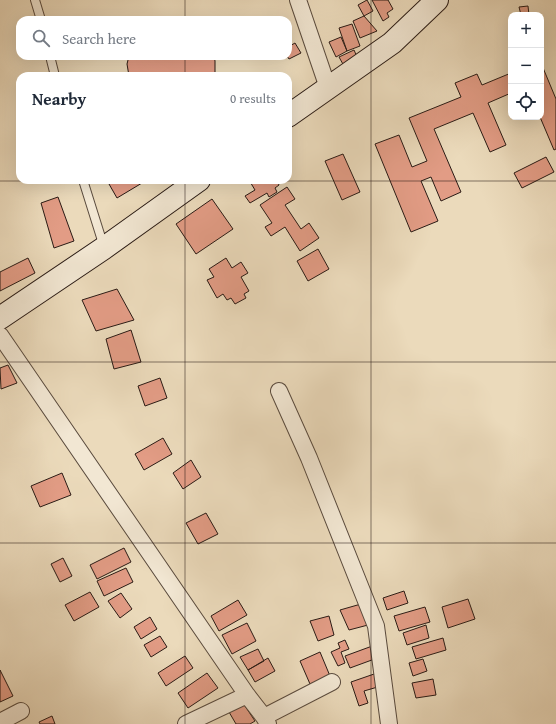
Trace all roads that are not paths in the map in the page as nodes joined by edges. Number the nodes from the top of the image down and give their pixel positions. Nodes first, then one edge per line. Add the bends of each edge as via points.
1 (36, 0) edge
2 (298, 0) edge
3 (438, 0) edge
4 (40, 16) edge
5 (51, 60) edge
6 (54, 72) edge
7 (328, 88) junction
8 (292, 113) edge
9 (84, 184) edge
10 (193, 184) edge
11 (104, 248) junction
12 (0, 318) edge
13 (0, 335) edge
14 (278, 391) dead end
15 (332, 682) dead end
16 (247, 695) junction
17 (21, 711) dead end
18 (266, 721) edge
19 (0, 722) edge
20 (186, 724) edge
21 (390, 724) edge

1 - 4 lane
2 - 7 street
3 - 7 street via 392,43
5 - 6 lane
7 - 8 street
9 - 11 lane
10 - 11 street
11 - 12 street
13 - 16 street
14 - 21 street via 309,458 376,626
15 - 18 street
16 - 18 street
16 - 20 street
17 - 19 street

